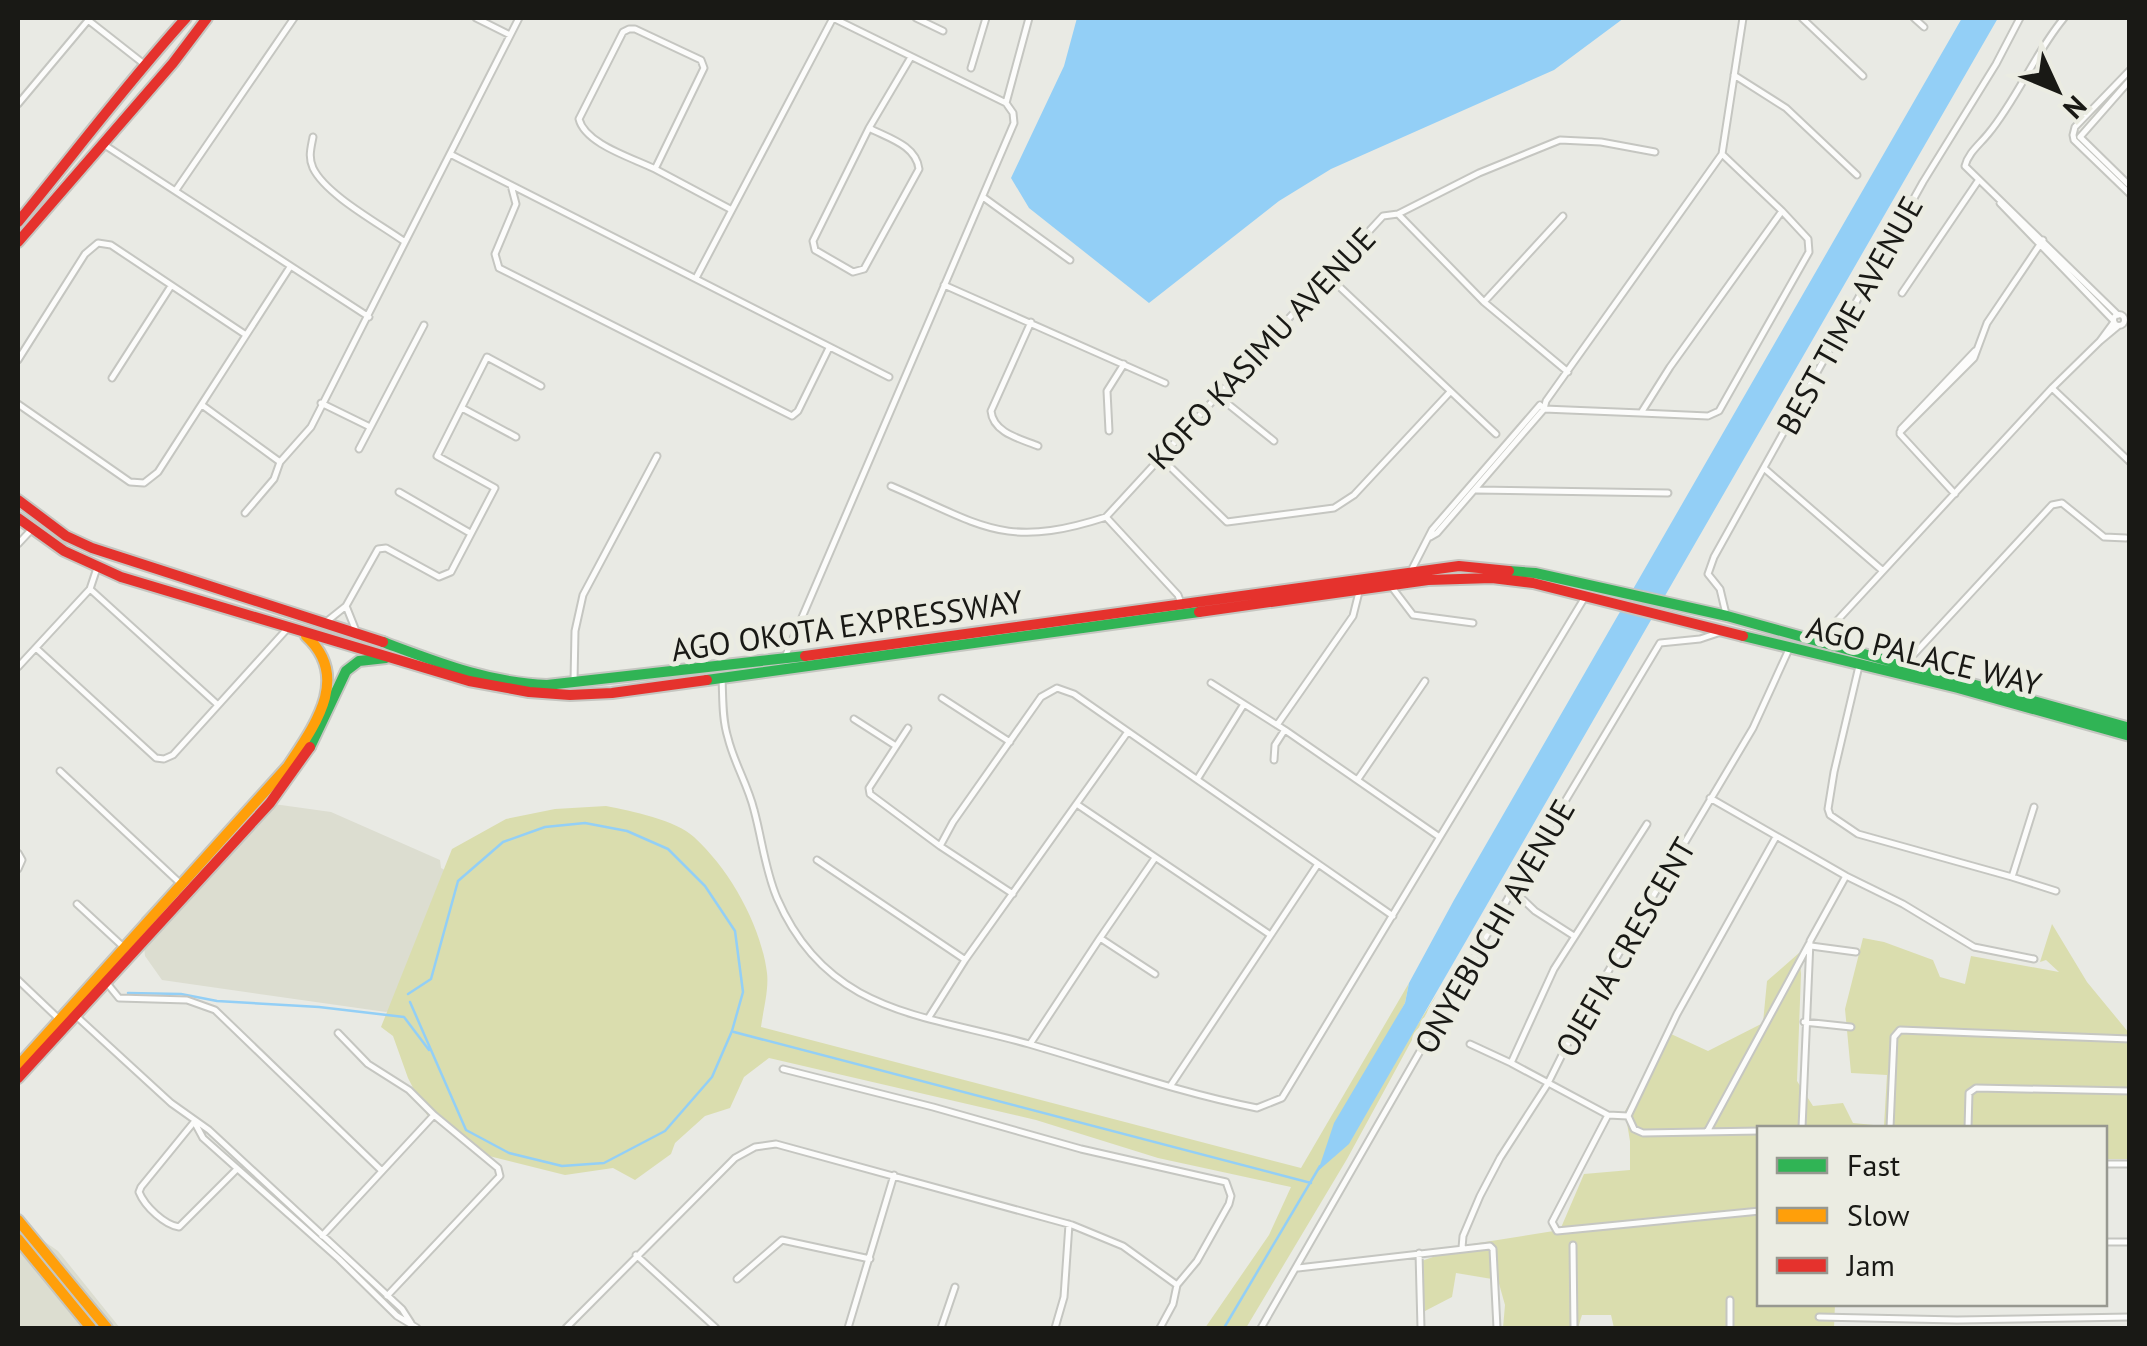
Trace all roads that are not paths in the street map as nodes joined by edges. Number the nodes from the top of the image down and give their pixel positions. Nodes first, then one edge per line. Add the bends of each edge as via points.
1 (186, 18) edge
2 (207, 18) edge
3 (294, 18) edge
4 (476, 18) edge
5 (519, 18) edge
6 (833, 18) edge
7 (916, 18) edge
8 (986, 18) edge
9 (1029, 18) edge
10 (1743, 18) edge
11 (1802, 18) edge
12 (1914, 18) edge
13 (2020, 18) edge
14 (2064, 18) edge
15 (89, 19) edge
16 (1924, 27) dead end
17 (943, 31) dead end
18 (510, 34) junction
19 (158, 47) junction
20 (910, 58) junction
21 (172, 63) junction
22 (144, 64) junction
23 (972, 68) dead end
24 (2130, 70) edge
25 (1734, 75) junction
26 (1862, 76) dead end
27 (160, 77) junction
28 (2130, 80) edge
29 (1006, 103) junction
30 (2103, 103) junction
31 (18, 104) edge
32 (869, 128) junction
33 (313, 138) dead end
34 (101, 142) junction
35 (1656, 152) dead end
36 (450, 154) junction
37 (1722, 154) junction
38 (2098, 160) junction
39 (654, 169) junction
40 (1856, 175) dead end
41 (1978, 181) junction
42 (511, 186) junction
43 (2130, 186) edge
44 (176, 190) junction
45 (2130, 194) edge
46 (532, 196) junction
47 (982, 196) junction
48 (516, 204) junction
49 (730, 209) junction
50 (1782, 211) junction
51 (1398, 214) junction
52 (1562, 216) dead end
53 (18, 222) edge
54 (18, 242) edge
55 (405, 242) junction
56 (2041, 242) junction
57 (1070, 260) dead end
58 (290, 267) junction
59 (1327, 274) junction
60 (696, 278) junction
61 (944, 285) junction
62 (171, 286) junction
63 (1902, 292) dead end
64 (1484, 302) junction
65 (368, 317) junction
66 (1030, 322) junction
67 (2121, 322) edge
68 (424, 325) dead end
69 (246, 335) junction
70 (829, 348) junction
71 (18, 360) edge
72 (1124, 364) junction
73 (1568, 372) junction
74 (889, 377) dead end
75 (112, 378) dead end
76 (1165, 382) dead end
77 (541, 386) dead end
78 (2052, 388) junction
79 (1450, 392) junction
80 (1217, 396) junction
81 (322, 403) junction
82 (18, 404) edge
83 (202, 405) junction
84 (1543, 405) junction
85 (462, 408) junction
86 (1641, 412) junction
87 (370, 427) junction
88 (1109, 431) dead end
89 (1496, 434) dead end
90 (516, 437) dead end
91 (1274, 441) dead end
92 (1038, 446) dead end
93 (360, 449) dead end
94 (657, 456) dead end
95 (1159, 456) junction
96 (280, 462) junction
97 (2130, 462) edge
98 (1765, 469) junction
99 (891, 486) dead end
100 (1473, 488) junction
101 (399, 492) dead end
102 (1668, 493) dead end
103 (1955, 494) junction
104 (18, 500) edge
105 (245, 514) dead end
106 (1106, 517) junction
107 (18, 518) edge
108 (32, 529) junction
109 (470, 533) junction
110 (2126, 538) dead end
111 (18, 544) edge
112 (97, 568) junction
113 (1883, 570) junction
114 (1411, 571) junction
115 (1392, 586) junction
116 (1566, 586) junction
117 (90, 590) junction
118 (1359, 592) junction
119 (1606, 596) junction
120 (1584, 597) junction
121 (1181, 604) junction
122 (346, 606) junction
123 (1710, 612) joint
124 (1727, 616) junction
125 (326, 622) junction
126 (1473, 622) dead end
127 (1706, 626) joint
128 (290, 630) junction
129 (1724, 631) junction
130 (357, 633) junction
131 (1825, 644) junction
132 (1790, 647) junction
133 (37, 648) junction
134 (389, 657) junction
135 (784, 658) junction
136 (1860, 664) junction
137 (1903, 666) junction
138 (18, 667) edge
139 (722, 678) junction
140 (1424, 680) dead end
141 (574, 684) junction
142 (1210, 684) dead end
143 (942, 698) dead end
144 (1244, 704) junction
145 (218, 705) junction
146 (854, 719) dead end
147 (1277, 725) junction
148 (908, 728) dead end
149 (2130, 728) edge
150 (1285, 730) junction
151 (1128, 732) junction
152 (2130, 736) edge
153 (1010, 742) junction
154 (896, 746) junction
155 (1274, 760) dead end
156 (60, 772) dead end
157 (1198, 778) junction
158 (1358, 779) junction
159 (1710, 798) junction
160 (1078, 805) junction
161 (2034, 807) dead end
162 (1647, 824) dead end
163 (1438, 836) junction
164 (1776, 837) junction
165 (940, 846) junction
166 (18, 853) edge
167 (1155, 858) junction
168 (817, 860) dead end
169 (1318, 864) junction
170 (18, 870) edge
171 (1846, 876) junction
172 (2012, 878) junction
173 (182, 885) junction
174 (1513, 890) junction
175 (2056, 891) dead end
176 (1013, 894) junction
177 (77, 904) dead end
178 (1393, 916) junction
179 (1270, 934) junction
180 (1574, 936) junction
181 (1100, 938) junction
182 (1811, 944) junction
183 (128, 951) junction
184 (1856, 952) dead end
185 (2034, 959) dead end
186 (966, 960) junction
187 (1155, 974) dead end
188 (18, 980) edge
189 (106, 982) junction
190 (72, 1012) junction
191 (929, 1017) junction
192 (59, 1019) junction
193 (1804, 1022) junction
194 (1851, 1027) dead end
195 (338, 1034) dead end
196 (2130, 1039) edge
197 (1030, 1044) junction
198 (1470, 1044) dead end
199 (1511, 1063) junction
200 (18, 1066) edge
201 (782, 1070) dead end
202 (18, 1078) edge
203 (1172, 1085) junction
204 (1547, 1085) junction
205 (2130, 1091) edge
206 (434, 1114) junction
207 (1608, 1116) junction
208 (1628, 1116) junction
209 (194, 1122) junction
210 (1802, 1126) edge
211 (1890, 1126) edge
212 (1968, 1126) edge
213 (1757, 1131) edge
214 (1707, 1132) junction
215 (243, 1162) junction
216 (237, 1168) junction
217 (382, 1171) junction
218 (894, 1175) junction
219 (1757, 1211) edge
220 (18, 1220) edge
221 (1070, 1224) junction
222 (320, 1238) junction
223 (18, 1239) edge
224 (1463, 1245) junction
225 (1574, 1245) dead end
226 (1419, 1253) junction
227 (636, 1255) junction
228 (870, 1259) junction
229 (1298, 1268) junction
230 (737, 1279) dead end
231 (1177, 1284) junction
232 (955, 1286) dead end
233 (385, 1299) junction
234 (1730, 1300) dead end
235 (1819, 1317) dead end
236 (2130, 1317) edge
237 (574, 1320) junction
238 (414, 1326) edge
239 (91, 1328) edge
240 (106, 1328) edge
241 (566, 1328) edge
242 (583, 1328) edge
243 (716, 1328) edge
244 (848, 1328) edge
245 (941, 1328) edge
246 (1055, 1328) edge
247 (1160, 1328) edge
248 (1261, 1328) edge
249 (1421, 1328) edge
250 (1497, 1328) edge
251 (1574, 1328) edge
252 (1730, 1328) edge

1 - 19 main road
2 - 21 main road
3 - 44 street
4 - 18 street
5 - 18 street
6 - 20 street
6 - 49 street
7 - 17 street
8 - 23 street
9 - 29 street
10 - 25 street
11 - 26 street
12 - 16 street
13 - 98 street, BEST TIME AVENUE
14 - 41 street via 2004,113 1965,160
15 - 22 street
15 - 31 street
18 - 36 street
19 - 21 main road
19 - 22 main road
20 - 29 street
20 - 32 street
21 - 27 main road
22 - 27 main road
22 - 53 main road
24 - 30 street
25 - 37 street
25 - 40 street via 1786,108
27 - 34 main road
28 - 30 street
29 - 47 street via 1014,122
30 - 38 street via 2074,140
32 - 32 street via 813,241 815,250 853,272 864,268 918,169 912,150
33 - 55 street via 309,155 328,187
34 - 44 street
34 - 54 main road
35 - 51 street, KOFO KASIMU AVENUE via 1560,140
36 - 42 street
36 - 55 street
37 - 50 street
37 - 73 street
38 - 43 street
38 - 45 street
39 - 39 street via 597,140 579,119 628,28 701,60 704,68
39 - 49 street
41 - 56 street
41 - 63 street
42 - 46 street
42 - 48 street
44 - 58 street
46 - 48 street
46 - 60 street
47 - 57 street
47 - 61 street
48 - 70 street via 495,254 500,268 787,414 798,412
49 - 60 street
50 - 86 street
50 - 86 street via 1808,239 1810,252 1719,412
51 - 59 street, KOFO KASIMU AVENUE via 1383,216
51 - 64 street
52 - 64 street
55 - 65 street
56 - 67 street
56 - 103 street via 1987,323 1974,358 1900,432
58 - 65 street
58 - 69 street
59 - 79 street
59 - 80 street, KOFO KASIMU AVENUE
60 - 70 street
61 - 66 street
61 - 135 street
62 - 69 street
62 - 71 street via 110,244 98,243
62 - 75 street
64 - 73 street
65 - 81 street
66 - 72 street
66 - 92 street via 991,412 999,428
67 - 78 street
68 - 87 street
69 - 83 street
70 - 74 street
72 - 76 street
72 - 88 street via 1107,391
73 - 84 street
77 - 85 street via 486,357
78 - 97 street
78 - 103 street
79 - 89 street
79 - 95 street via 1354,496 1334,508 1227,522
80 - 91 street
80 - 95 street, KOFO KASIMU AVENUE
81 - 87 street
81 - 96 street via 305,436
82 - 83 street via 137,484 158,472
83 - 96 street
84 - 86 street
84 - 100 street
85 - 90 street
85 - 109 street via 437,456 495,488
87 - 93 street
94 - 141 street via 583,595
95 - 106 street, KOFO KASIMU AVENUE
96 - 105 street
98 - 113 street
98 - 124 street, BEST TIME AVENUE via 1708,574
99 - 106 street via 968,523 1016,533 1068,529
100 - 102 street
100 - 114 street via 1430,537
101 - 109 street
103 - 113 street
104 - 125 main road, AGO OKOTA EXPRESSWAY via 83,545
106 - 121 street
107 - 108 main road, AGO OKOTA EXPRESSWAY
108 - 111 street
108 - 112 main road, AGO OKOTA EXPRESSWAY
109 - 122 street via 444,577 378,548
110 - 137 street via 2104,537 2062,502 2052,504
112 - 117 street
112 - 128 main road, AGO OKOTA EXPRESSWAY
113 - 131 street via 1834,624
114 - 116 main road, AGO OKOTA EXPRESSWAY via 1486,567
114 - 121 main road, AGO OKOTA EXPRESSWAY
115 - 116 main road, AGO OKOTA EXPRESSWAY via 1492,578
115 - 118 main road, AGO OKOTA EXPRESSWAY
115 - 126 street via 1413,615
116 - 119 main road, AGO OKOTA EXPRESSWAY
116 - 120 main road, AGO OKOTA EXPRESSWAY
117 - 133 street
117 - 145 street
118 - 139 main road, AGO OKOTA EXPRESSWAY
118 - 147 street via 1353,616
119 - 120 main road, AGO OKOTA EXPRESSWAY
119 - 123 main road, AGO OKOTA EXPRESSWAY
119 - 127 main road, AGO OKOTA EXPRESSWAY
120 - 163 street
121 - 135 main road, AGO OKOTA EXPRESSWAY
122 - 125 street
122 - 130 street
123 - 124 main road, AGO PALACE WAY
124 - 131 main road, AGO PALACE WAY
125 - 130 main road, AGO OKOTA EXPRESSWAY
127 - 129 main road, AGO PALACE WAY
128 - 134 main road, AGO OKOTA EXPRESSWAY
128 - 145 street
128 - 173 main road via 318,645 330,668 314,722 277,782
129 - 132 main road, AGO PALACE WAY
129 - 174 street, ONYEBUCHI AVENUE via 1660,642
130 - 141 main road, AGO OKOTA EXPRESSWAY via 474,674 520,684
131 - 137 main road, AGO PALACE WAY
132 - 136 main road, AGO PALACE WAY
132 - 159 street, OJEFIA CRESCENT
133 - 138 street
133 - 145 street via 156,758 173,754
134 - 139 main road, AGO OKOTA EXPRESSWAY via 537,695 582,696
134 - 183 main road via 359,661 346,671 314,742 284,786
135 - 141 main road, AGO OKOTA EXPRESSWAY
136 - 152 main road, AGO PALACE WAY
136 - 172 street via 1834,772 1832,818 1858,834
137 - 149 main road, AGO PALACE WAY
139 - 191 street via 728,741 776,897 795,935 855,993
140 - 158 street
142 - 144 street
143 - 153 street
144 - 147 street
144 - 157 street
146 - 154 street
147 - 150 street
148 - 154 street
150 - 155 street
150 - 158 street
151 - 153 street via 1057,688 1041,697
151 - 157 street
151 - 160 street
153 - 165 street
154 - 165 street via 870,794
156 - 173 street
157 - 169 street
158 - 163 street
159 - 164 street
159 - 204 street, OJEFIA CRESCENT
160 - 167 street
160 - 176 street
161 - 172 street
162 - 180 street
163 - 178 street
164 - 171 street
164 - 208 street via 1676,1014
165 - 176 street
166 - 170 street
167 - 179 street
167 - 181 street
168 - 186 street
169 - 178 street
169 - 179 street
171 - 182 street
171 - 185 street via 1980,950
172 - 175 street
173 - 183 main road
174 - 180 street
174 - 229 street, ONYEBUCHI AVENUE
176 - 186 street
177 - 183 street
178 - 203 street via 1282,1098 1257,1108
179 - 203 street
180 - 199 street
181 - 187 street
181 - 197 street
182 - 184 street
182 - 193 street
182 - 214 street
183 - 189 main road
183 - 190 main road
186 - 191 street
188 - 192 street
189 - 190 main road
189 - 217 street via 119,998 187,1000 215,1010
190 - 192 main road
190 - 202 main road
190 - 209 street
191 - 197 street
192 - 200 main road
193 - 194 street
193 - 210 street
195 - 206 street
196 - 211 street via 1900,1030 1894,1038
197 - 203 street
198 - 199 street
199 - 204 street
201 - 231 street via 1226,1182 1229,1204
204 - 207 street
204 - 224 street, OJEFIA CRESCENT via 1480,1196
205 - 212 street via 1976,1088
206 - 217 street
206 - 233 street via 500,1176
207 - 208 street
207 - 219 street via 1552,1222 1556,1231
208 - 214 street via 1643,1133
209 - 215 street
209 - 216 street
209 - 216 street via 141,1187 146,1204 179,1227
213 - 214 street
215 - 216 street
215 - 222 street
216 - 222 street
217 - 222 street
218 - 221 street
218 - 227 street via 786,1145 755,1148 725,1166
218 - 228 street
220 - 240 main road
221 - 231 street via 1123,1246
221 - 246 street
222 - 233 street
223 - 239 main road
224 - 226 street
224 - 250 street via 1493,1250
225 - 251 street
226 - 229 street
226 - 249 street
227 - 237 street
227 - 243 street
228 - 230 street via 782,1240
228 - 244 street
229 - 248 street, ONYEBUCHI AVENUE
231 - 247 street
232 - 245 street
233 - 238 street
234 - 252 street
235 - 236 street
237 - 241 street
237 - 242 street

